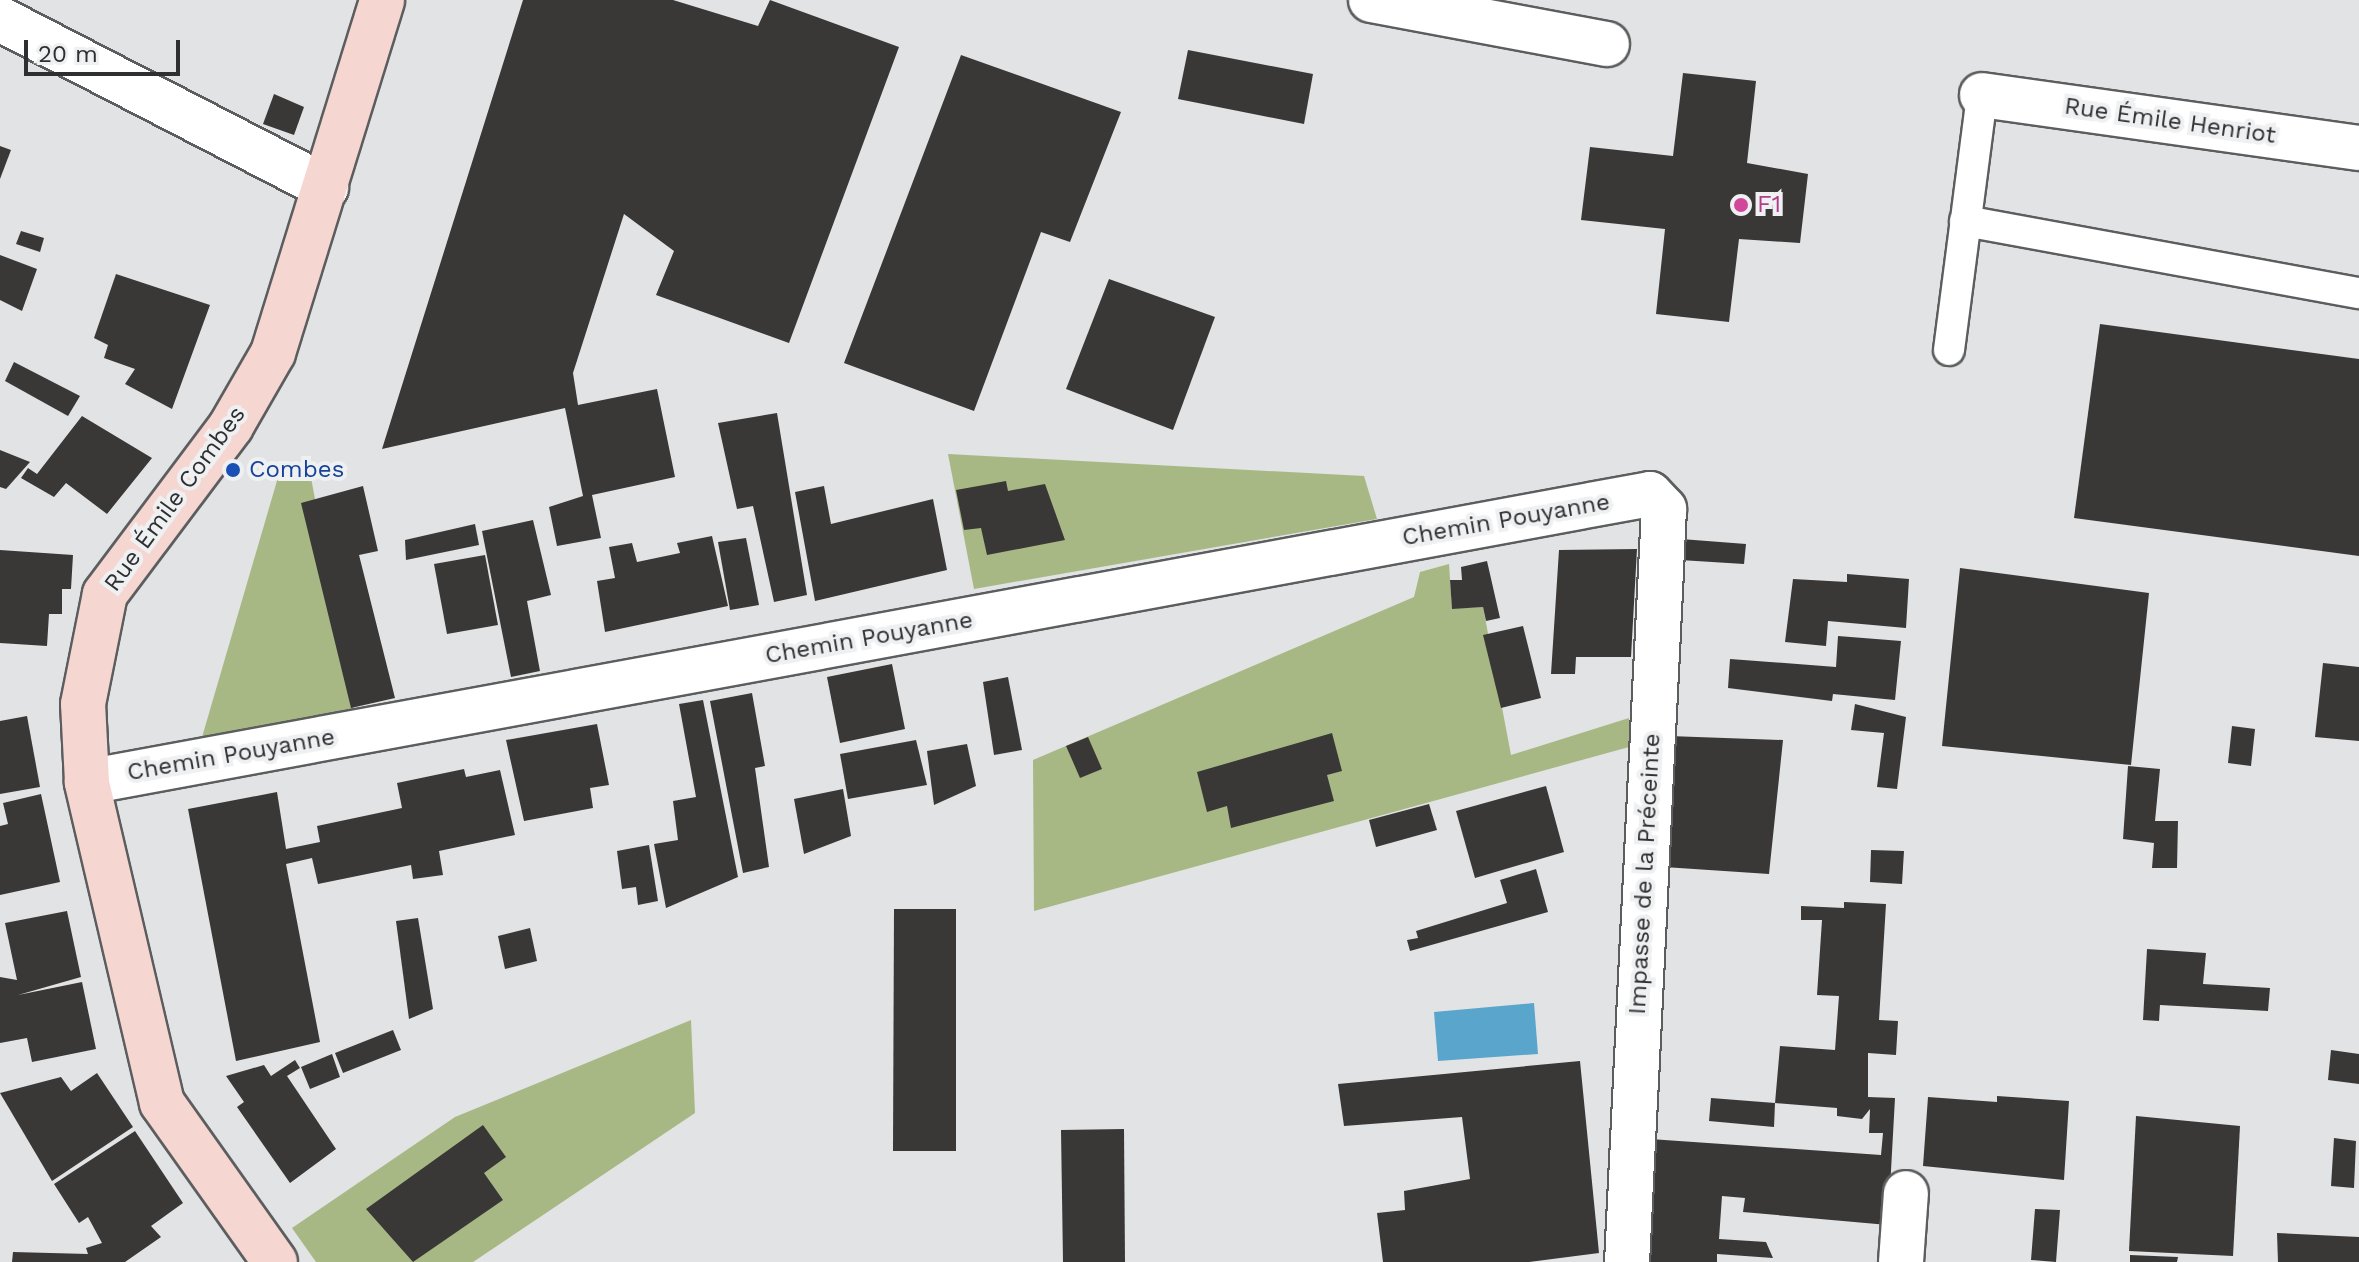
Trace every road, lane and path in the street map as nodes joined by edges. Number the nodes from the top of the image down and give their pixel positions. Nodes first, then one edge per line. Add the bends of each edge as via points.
1 (382, 0) edge
2 (1371, 0) edge
3 (0, 19) edge
4 (1607, 44) dead end
5 (1982, 95) joint
6 (2359, 148) edge
7 (326, 187) junction
8 (1965, 221) junction
9 (2359, 293) edge
10 (1949, 350) dead end
11 (1650, 494) joint
12 (87, 782) junction
13 (1906, 1193) dead end
14 (275, 1262) edge
15 (1627, 1262) edge
16 (1901, 1262) edge

1 - 7 street, Rue Émile Combes
2 - 4 street
3 - 7 street
5 - 6 street, Rue Émile Henriot
5 - 8 lane
7 - 12 street, Rue Émile Combes via 273,353 231,426 105,594 83,704
8 - 9 lane
8 - 10 lane
11 - 12 street, Chemin Pouyanne
11 - 15 street, Impasse de la Préceinte via 1664,509
12 - 14 street, Rue Émile Combes via 162,1103
13 - 16 street

